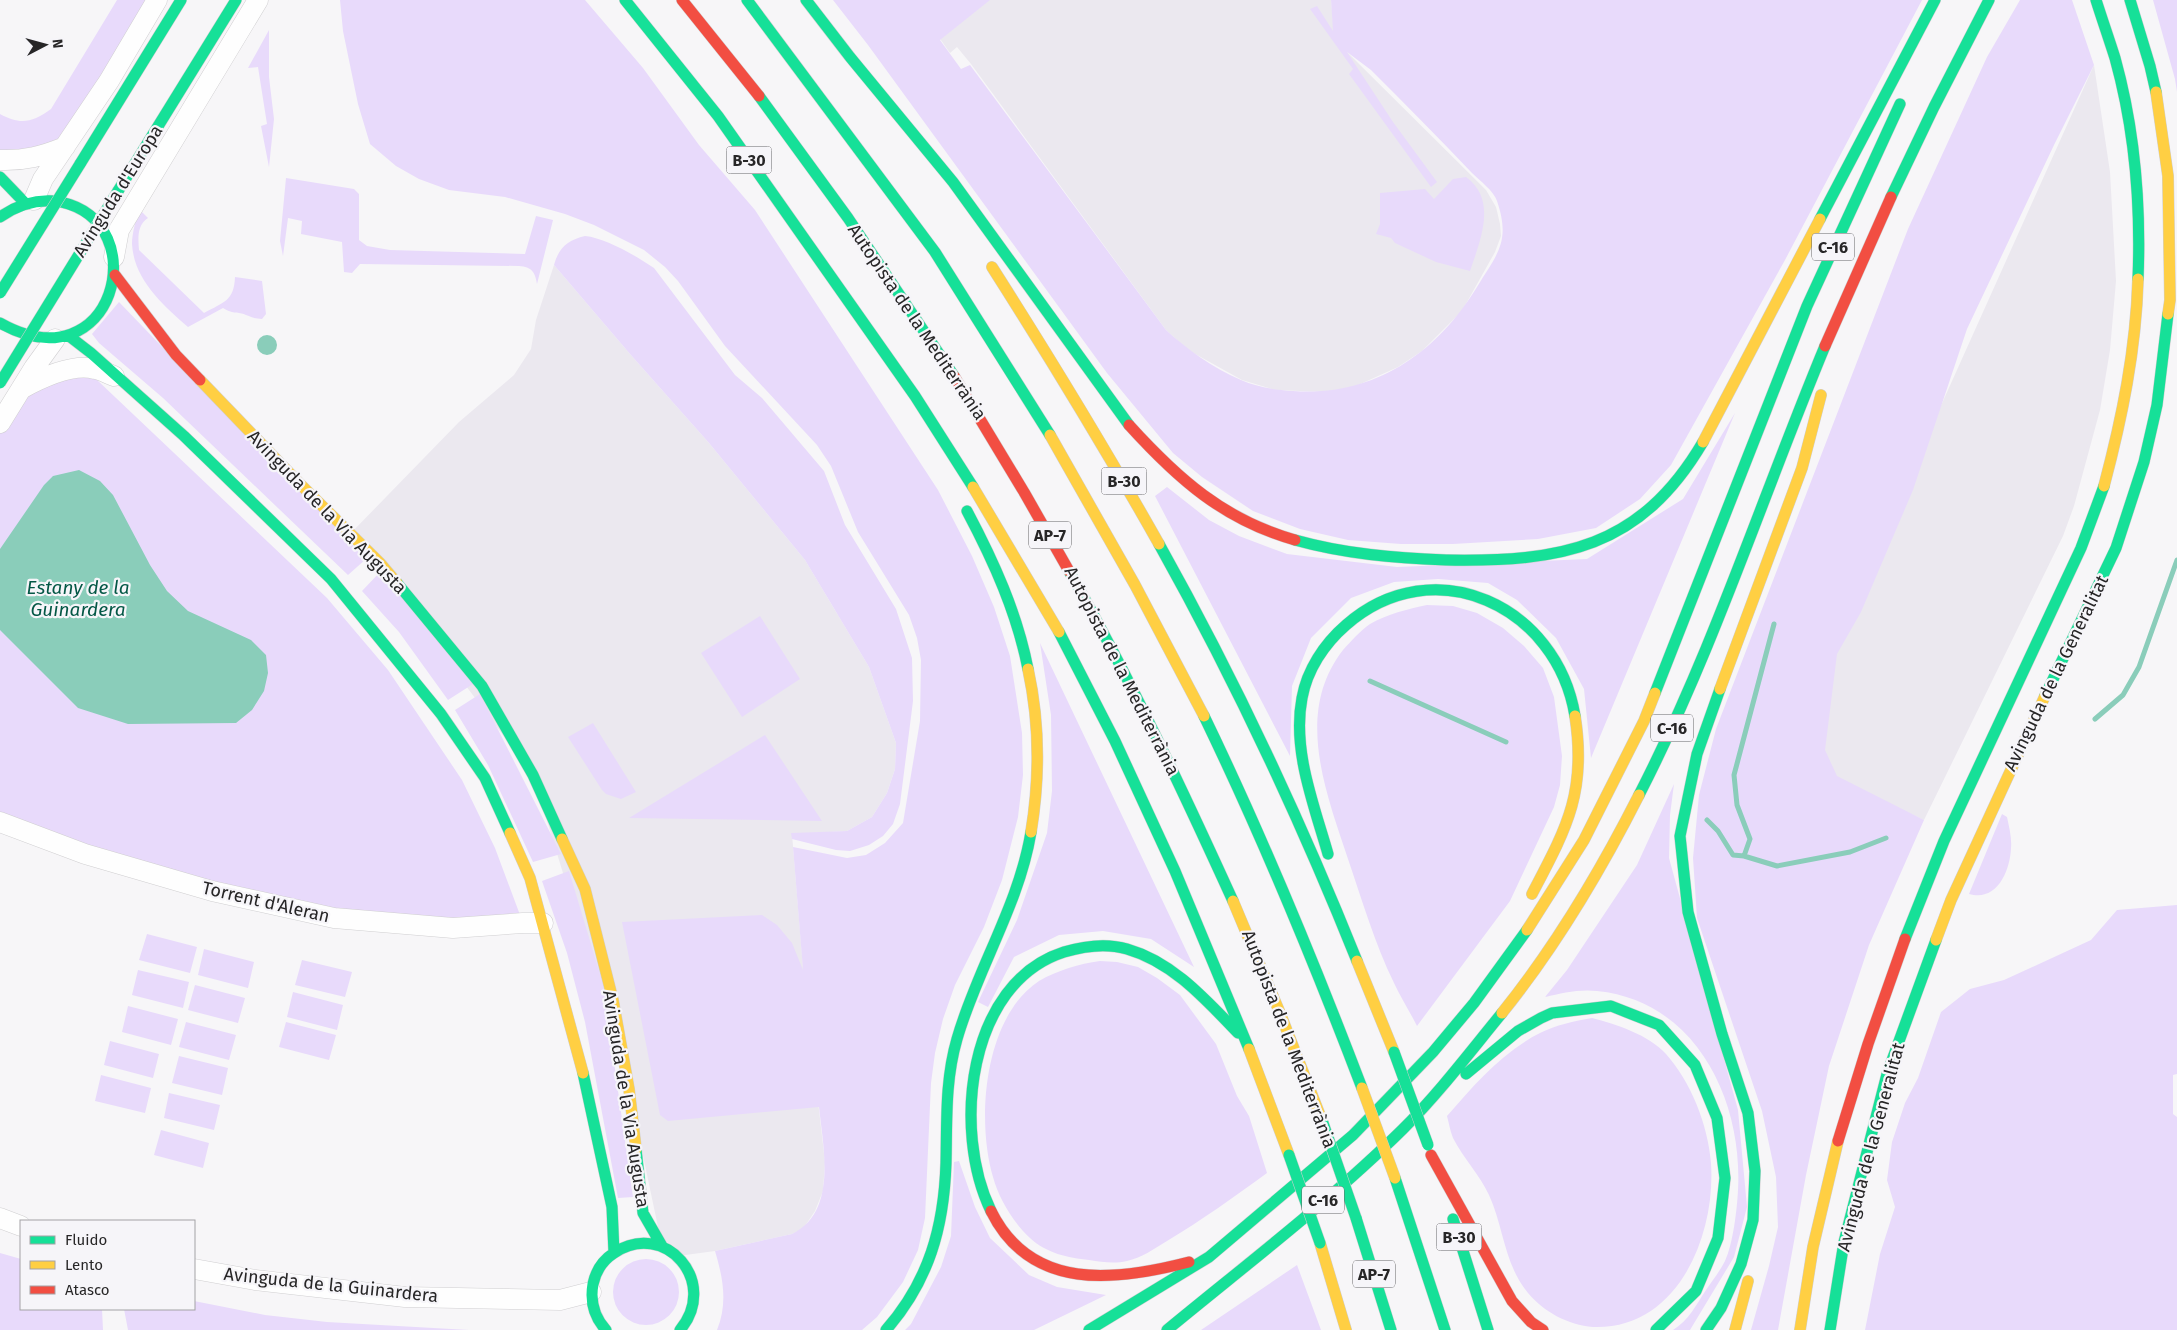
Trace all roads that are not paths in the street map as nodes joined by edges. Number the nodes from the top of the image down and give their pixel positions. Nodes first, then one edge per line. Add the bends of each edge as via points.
1 (158, 0) edge
2 (181, 0) edge
3 (236, 0) edge
4 (258, 0) edge
5 (624, 0) edge
6 (682, 0) edge
7 (747, 0) edge
8 (806, 0) edge
9 (1935, 0) edge
10 (1989, 0) edge
11 (2096, 0) edge
12 (2130, 0) edge
13 (850, 57) junction
14 (1906, 92) dead end
15 (65, 147) junction
16 (917, 156) dead end
17 (0, 160) edge
18 (0, 177) edge
19 (30, 201) junction
20 (0, 217) edge
21 (983, 254) dead end
22 (114, 266) junction
23 (0, 293) edge
24 (1843, 305) junction
25 (0, 323) edge
26 (866, 325) junction
27 (62, 338) junction
28 (120, 379) junction
29 (0, 383) edge
30 (21, 389) junction
31 (914, 416) dead end
32 (0, 423) edge
33 (961, 499) dead end
34 (0, 822) edge
35 (1527, 904) dead end
36 (543, 923) junction
37 (1348, 933) junction
38 (1496, 954) dead end
39 (1248, 1043) junction
40 (1433, 1052) junction
41 (1423, 1108) junction
42 (1748, 1113) junction
43 (1429, 1150) junction
44 (0, 1218) edge
45 (20, 1226) edge
46 (662, 1246) junction
47 (1757, 1249) dead end
48 (614, 1253) junction
49 (1209, 1257) junction
50 (195, 1269) edge
51 (1750, 1274) dead end
52 (1219, 1287) junction
53 (591, 1292) junction
54 (560, 1300) junction
55 (1154, 1325) dead end
56 (603, 1327) edge
57 (680, 1330) edge
58 (886, 1330) edge
59 (1089, 1330) edge
60 (1167, 1330) edge
61 (1346, 1330) edge
62 (1392, 1330) edge
63 (1445, 1330) edge
64 (1488, 1330) edge
65 (1543, 1330) edge
66 (1656, 1330) edge
67 (1706, 1330) edge
68 (1735, 1330) edge
69 (1800, 1330) edge
70 (1830, 1330) edge

1 - 15 street
2 - 23 main road, bridge
3 - 29 main road, Avinguda d'Europa, bridge
4 - 22 street, Avinguda d'Europa via 119,230
5 - 26 main road, B-30 via 718,116
6 - 62 main road, Autopista de la Mediterrània / AP-7, bridge via 794,143 864,241 976,410 1088,603 1150,720 1207,839 1286,1023 1356,1218
7 - 63 main road, AP-7, bridge via 812,83 942,262 1110,538 1180,671 1237,784 1306,941 1395,1178
8 - 13 main road
9 - 13 main road via 1709,431 1676,481 1642,516 1611,535 1576,549 1532,558 1445,560 1370,556 1303,544 1249,524 1193,488 1143,443 953,182
10 - 24 main road, C-16 via 1917,140
11 - 69 main road, Avinguda de la Generalitat via 2118,68 2136,179 2139,245 2135,340 2120,430 2102,492 2076,560 1943,843 1906,936 1858,1072 1822,1199
12 - 70 main road, Avinguda de la Generalitat via 2150,66 2168,176 2170,300 2157,405 2144,462 2116,548 1951,900 1890,1065 1844,1242
13 - 16 main road
14 - 40 main road, C-16 via 1807,306 1662,679 1624,763 1584,840 1539,914 1474,1003
15 - 17 street via 41,157
15 - 19 street
18 - 19 main road
19 - 20 main road
19 - 22 main road, Avinguda de la Via Augusta via 56,201 81,210 100,226 108,239
21 - 37 main road, B-30 via 1072,394 1166,556 1254,727
22 - 27 main road via 108,299 99,314 88,325
22 - 46 main road, Avinguda de la Via Augusta via 176,355 357,539 482,686 533,775 586,889 613,1000 629,1089 643,1213
24 - 41 main road, C-16 via 1698,667 1638,800 1593,882 1544,958
24 - 42 main road via 1802,468 1711,713 1690,780 1680,836 1688,912
25 - 27 main road via 26,337 40,340
26 - 31 main road
26 - 39 main road, B-30 via 947,444 1064,640 1120,750
27 - 28 main road, Avinguda de la Via Augusta
27 - 30 street
28 - 30 street, Avinguda de la Via Augusta via 94,368 71,370 43,377
28 - 36 main road, Avinguda de la Via Augusta via 184,436 331,580 441,714 484,778 530,878
30 - 32 street
33 - 58 main road via 1002,582 1031,672 1039,738 1038,788 1027,852 1016,888 967,1002 956,1038 949,1075 941,1214 934,1246 912,1298
34 - 36 street, Torrent d'Aleran via 85,854 212,891 334,918 452,928
35 - 37 main road via 1566,825 1574,798 1578,740 1566,684 1552,655 1534,632 1491,600 1438,588 1408,592 1379,601 1334,634 1318,656 1307,680 1300,710 1300,743 1306,781 1334,871
36 - 48 main road, Avinguda de la Via Augusta via 580,1061 608,1188
37 - 43 main road, B-30, bridge
38 - 40 main road
39 - 49 main road via 1166,967 1127,948 1091,946 1056,954 1025,973 1000,1002 981,1044 972,1089 972,1140 981,1187 996,1222 1020,1249 1034,1259 1079,1276 1094,1277 1173,1267
39 - 61 main road, B-30, bridge via 1320,1243
40 - 49 main road, C-16 via 1353,1135
41 - 52 main road, C-16 via 1365,1165
41 - 66 main road via 1537,1020 1568,1008 1598,1004 1612,1006 1640,1014 1666,1030 1687,1052 1712,1097 1722,1136 1726,1177 1723,1216 1706,1272 1693,1293
42 - 47 main road via 1763,1180 1762,1227
42 - 67 main road via 1756,1170 1752,1220 1744,1257 1732,1287
43 - 64 main road, B-30
43 - 65 main road via 1512,1301
44 - 45 street
46 - 48 main road via 634,1243
46 - 57 main road via 678,1256 690,1273 695,1294 691,1314
48 - 53 main road via 597,1271
49 - 59 main road, C-16
50 - 54 street, Avinguda de la Guinardera via 255,1280 404,1297
51 - 68 main road
52 - 55 main road, C-16
52 - 60 main road
53 - 54 street, Avinguda de la Guinardera
53 - 56 main road via 592,1305
54 - 56 street, Avinguda de la Guinardera

